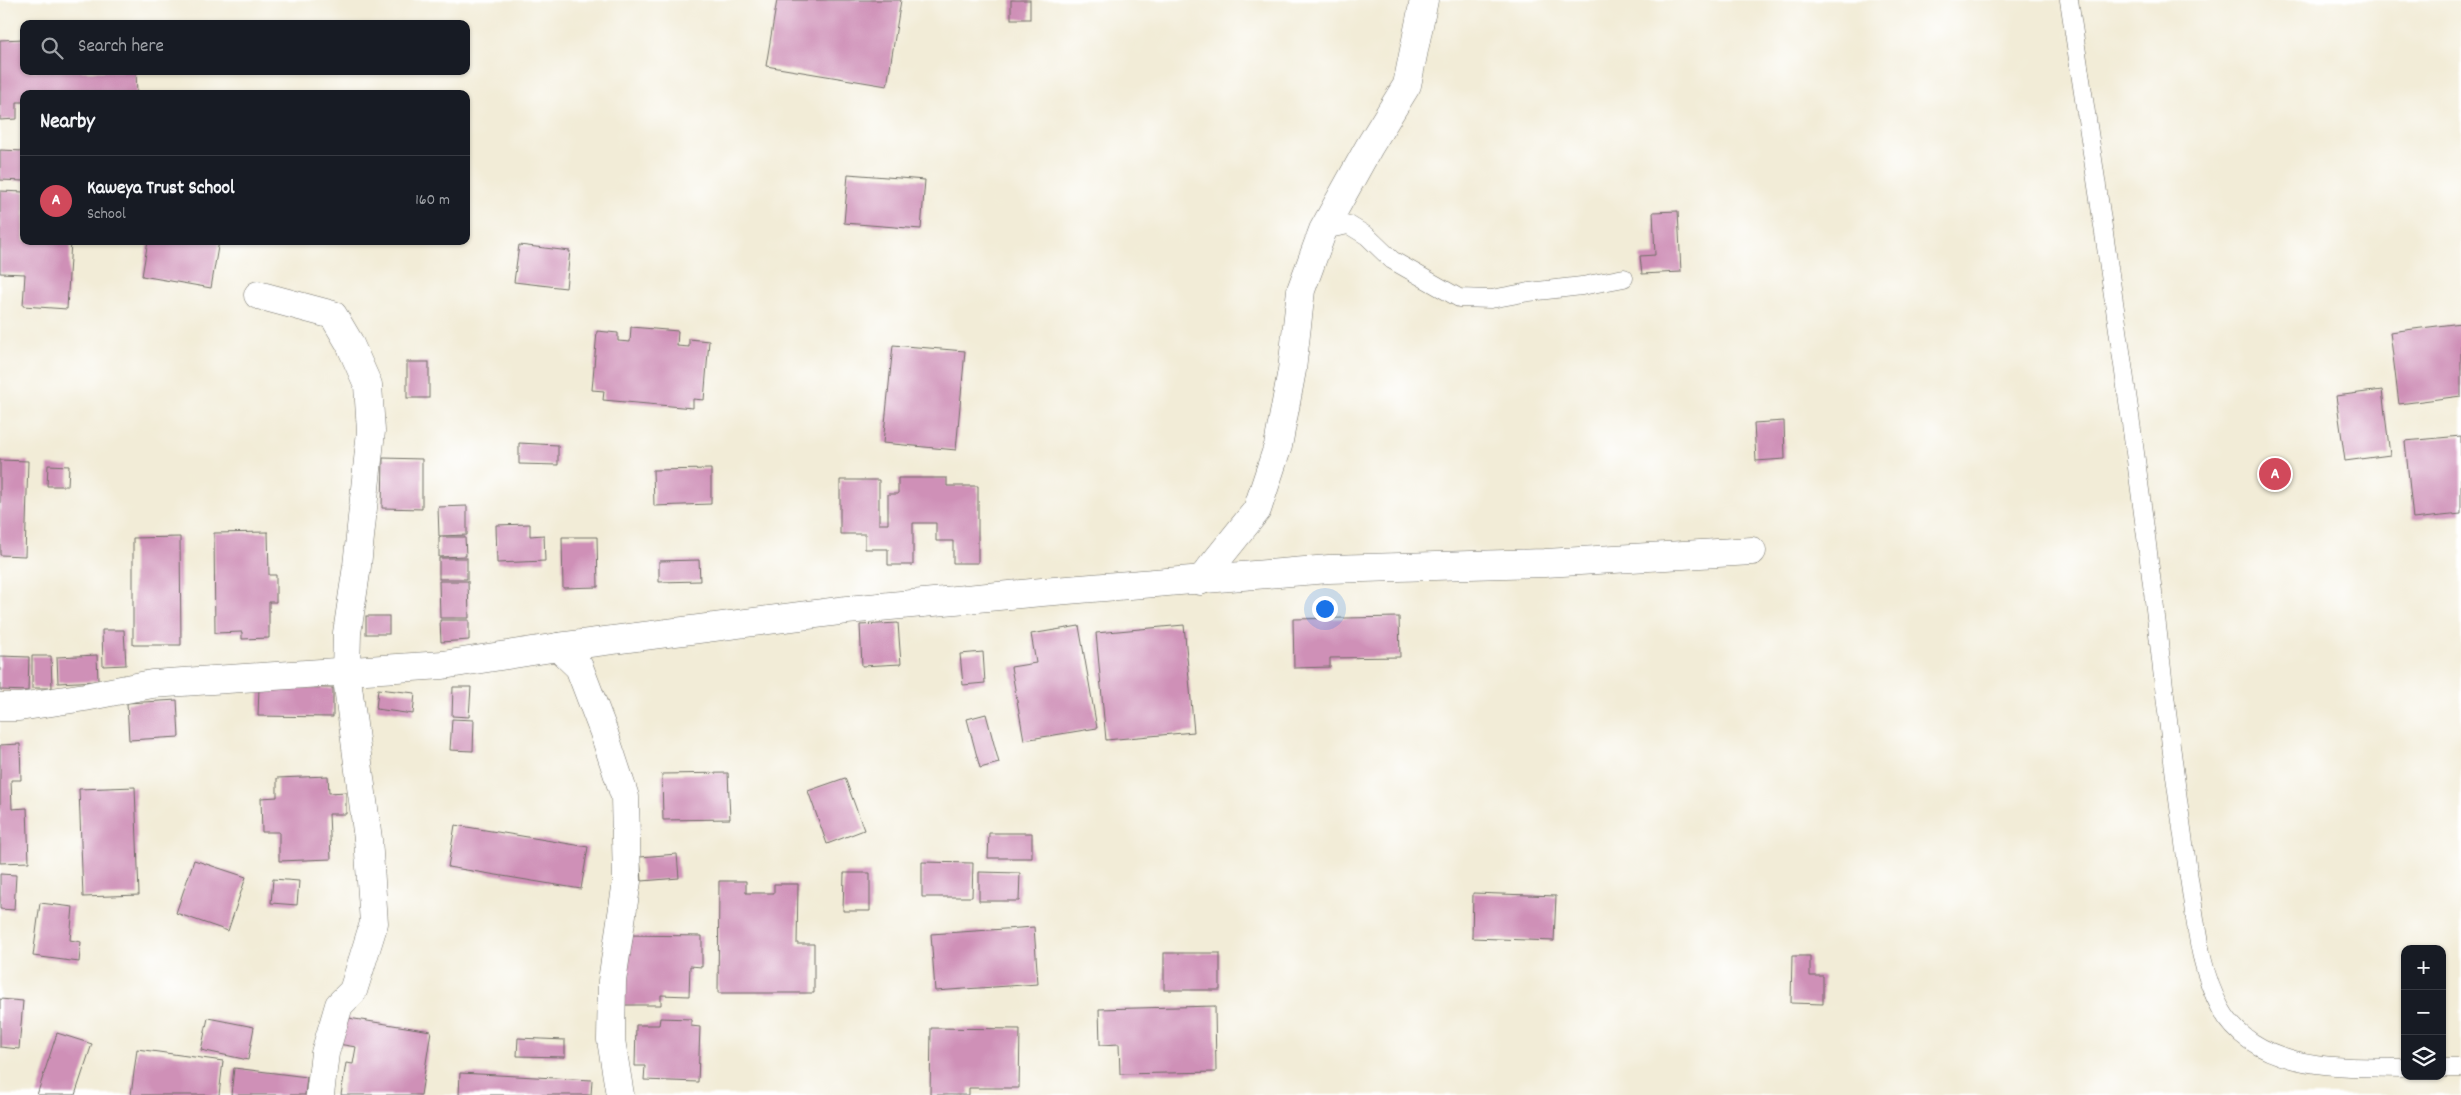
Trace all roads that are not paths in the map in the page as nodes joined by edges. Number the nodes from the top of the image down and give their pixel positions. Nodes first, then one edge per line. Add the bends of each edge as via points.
1 (1424, 0) edge
2 (2069, 0) edge
3 (1323, 230) junction
4 (1624, 278) dead end
5 (258, 295) dead end
6 (1752, 551) dead end
7 (1200, 581) junction
8 (558, 646) junction
9 (346, 671) junction
10 (0, 707) edge
11 (2401, 1068) edge
12 (2446, 1068) edge
13 (2461, 1068) edge
14 (320, 1095) edge
15 (620, 1095) edge

1 - 3 street via 1407,85
2 - 11 lane via 2134,437 2179,810 2202,960 2222,1010 2245,1038 2281,1058 2344,1067
3 - 4 lane via 1349,225 1367,236 1392,260 1459,298 1491,299
3 - 7 street via 1301,290 1292,370 1278,446 1257,510
5 - 9 street via 332,315 350,342 368,385 371,430 347,633
6 - 7 street via 1545,563 1328,569
7 - 8 street via 847,610
8 - 9 street via 442,665
8 - 15 street via 579,667 626,797 627,881 612,980 610,1040
9 - 10 street via 152,684 84,698
9 - 14 street via 368,839 374,923 353,991 339,1005 325,1053
12 - 13 lane

